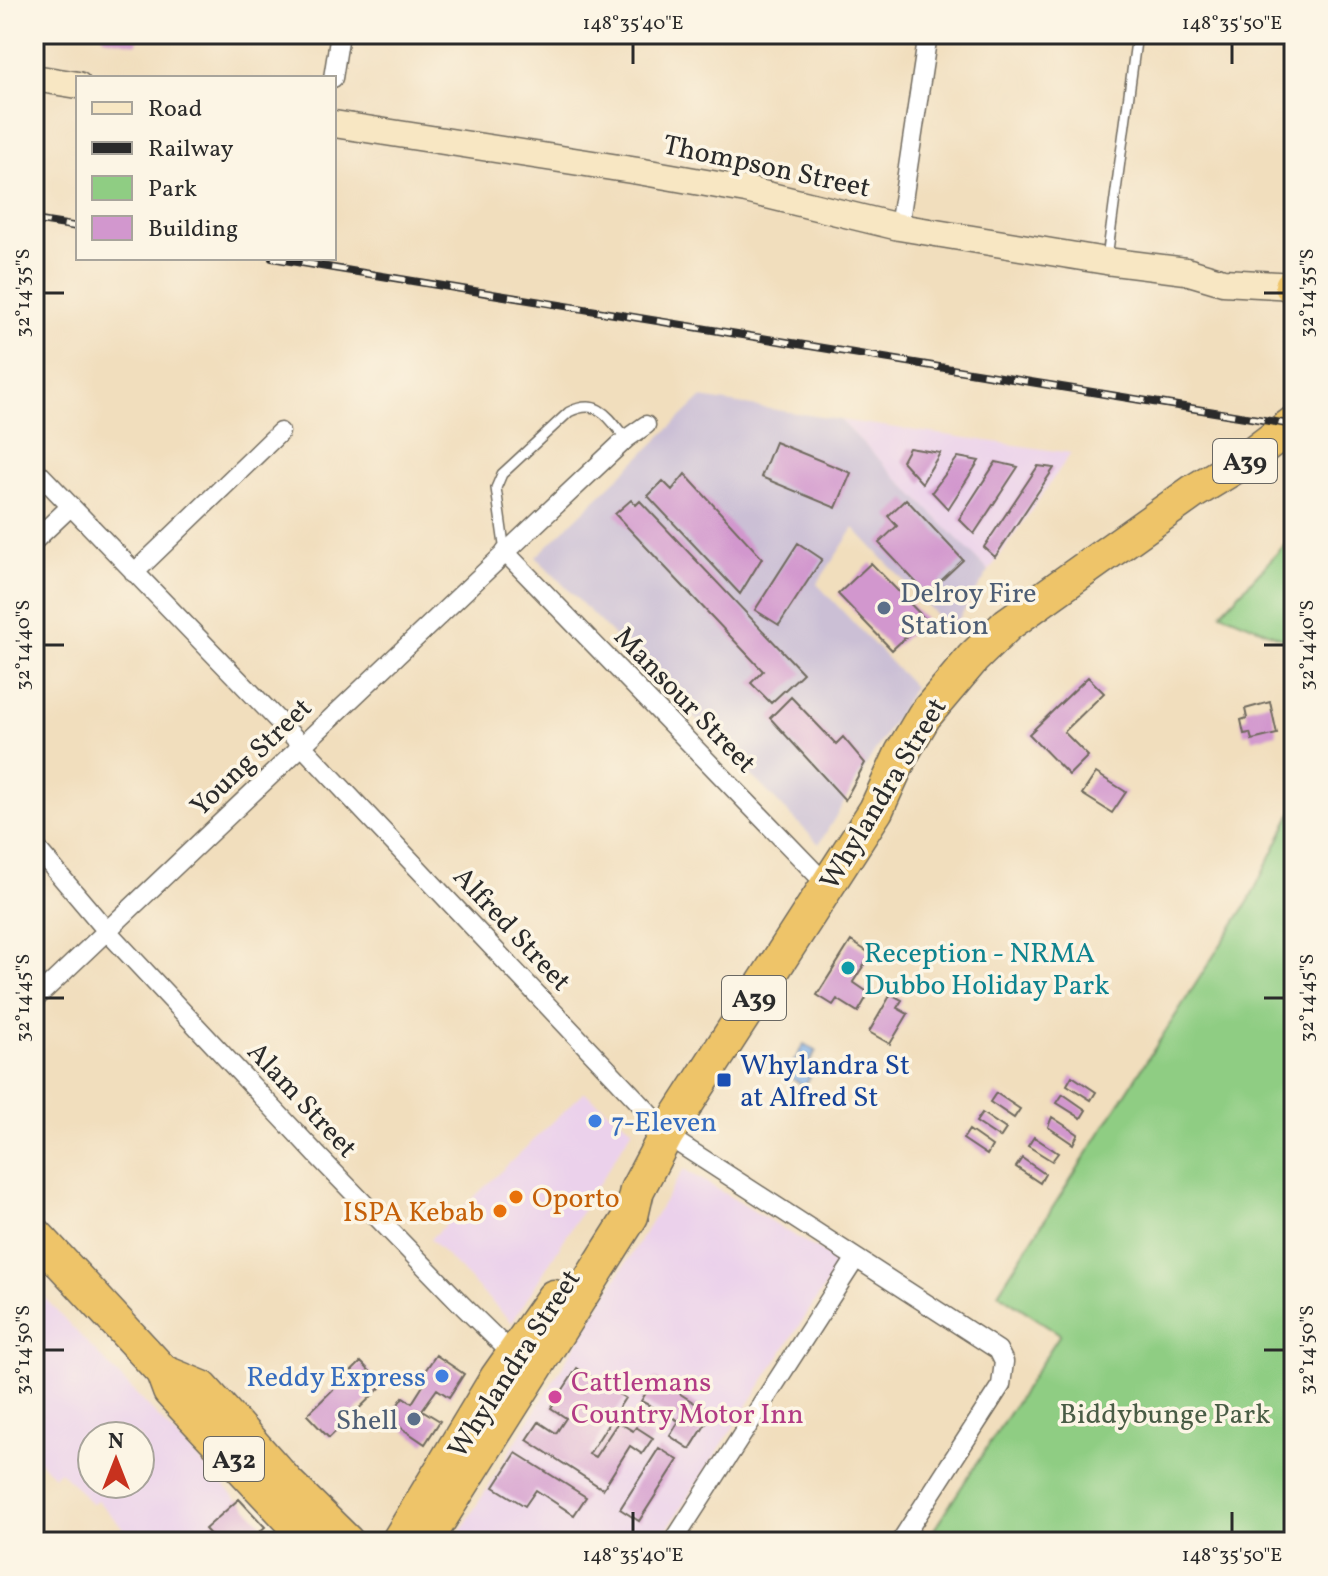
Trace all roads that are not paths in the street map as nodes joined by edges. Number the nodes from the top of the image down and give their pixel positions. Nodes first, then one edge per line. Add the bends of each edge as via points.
1 (340, 34) edge
2 (928, 34) edge
3 (1137, 34) edge
4 (333, 76) edge
5 (34, 78) edge
6 (76, 85) edge
7 (336, 124) edge
8 (899, 227) junction
9 (1106, 261) junction
10 (1294, 282) edge
11 (1294, 423) edge
12 (646, 425) dead end
13 (280, 432) dead end
14 (626, 439) junction
15 (34, 468) edge
16 (71, 506) junction
17 (34, 541) edge
18 (505, 552) junction
19 (134, 573) junction
20 (302, 746) junction
21 (34, 845) edge
22 (827, 885) junction
23 (107, 931) junction
24 (34, 1000) edge
25 (666, 1135) junction
26 (637, 1190) junction
27 (34, 1233) edge
28 (856, 1258) junction
29 (549, 1345) junction
30 (514, 1353) junction
31 (163, 1372) junction
32 (299, 1532) edge
33 (347, 1542) edge
34 (398, 1542) edge
35 (425, 1542) edge
36 (673, 1542) edge
37 (900, 1542) edge

1 - 4 street
2 - 8 street
3 - 9 lane
5 - 6 street
7 - 8 street, Thompson Street via 746,190
8 - 9 street, Thompson Street
9 - 10 street, Thompson Street via 1186,271 1223,282
11 - 22 highway, Whylandra Street / A39 via 1059,586 973,658 924,716 876,810
12 - 14 street, Young Street
13 - 19 street
14 - 18 street, Young Street
14 - 18 lane via 598,408 578,407 502,474 496,488
15 - 16 street, Alfred Street
16 - 17 street
16 - 19 street, Alfred Street
18 - 20 street, Young Street
18 - 22 street, Mansour Street
19 - 20 street, Alfred Street
20 - 23 street, Young Street
20 - 25 street, Alfred Street
21 - 23 street, Alam Street
22 - 25 highway, Whylandra Street / A39
23 - 24 street, Young Street
23 - 30 street, Alam Street via 316,1154
25 - 26 highway, Whylandra Street / A39
25 - 28 street, Alfred Street
26 - 29 highway, Whylandra Street / A39 via 631,1216
26 - 30 highway, Whylandra Street / A39 via 618,1206
27 - 31 highway, A32
28 - 36 street
28 - 37 street, Alfred Street via 987,1340 1004,1362 1001,1385
29 - 30 street via 530,1357
29 - 35 highway, Whylandra Street / A39
30 - 34 highway, Whylandra Street / A39
31 - 32 highway, A32 via 170,1391
31 - 33 highway, A32 via 202,1388

